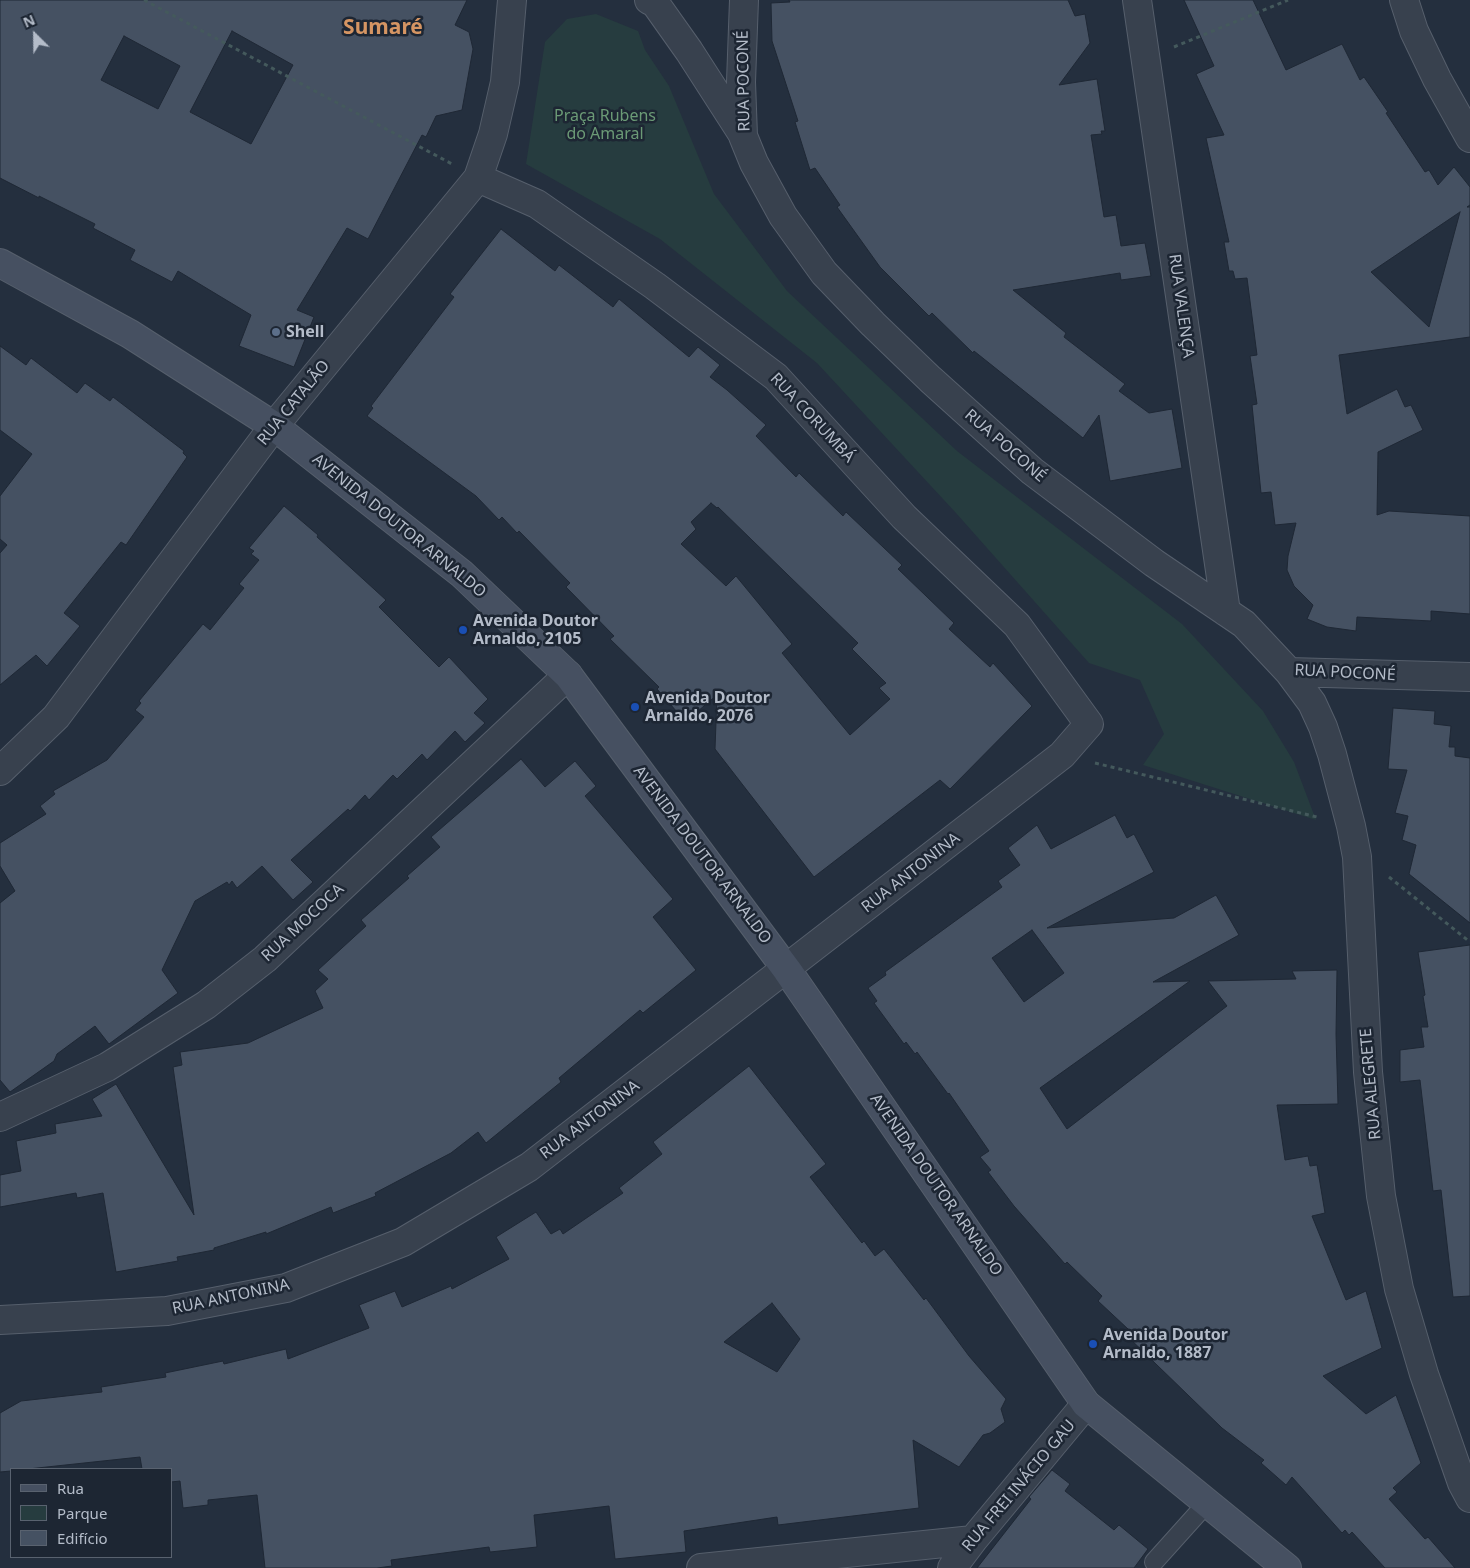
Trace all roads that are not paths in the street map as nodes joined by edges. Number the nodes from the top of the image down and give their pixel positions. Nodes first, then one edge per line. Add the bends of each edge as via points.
1 (512, 0) edge
2 (649, 0) edge
3 (744, 0) edge
4 (1137, 0) edge
5 (1404, 0) edge
6 (743, 136) junction
7 (1470, 138) edge
8 (478, 178) junction
9 (0, 263) edge
10 (274, 426) junction
11 (1226, 612) junction
12 (1289, 672) junction
13 (568, 675) junction
14 (1470, 677) edge
15 (1089, 724) joint
16 (0, 771) edge
17 (787, 970) junction
18 (0, 1117) edge
19 (0, 1320) edge
20 (1086, 1404) junction
21 (1470, 1498) edge
22 (1208, 1503) junction
23 (973, 1540) junction
24 (1154, 1562) dead end
25 (701, 1568) edge
26 (952, 1568) edge
27 (1287, 1568) edge

1 - 8 street, RUA CATALÃO via 505,82 493,134
2 - 6 street via 655,3 684,43
3 - 6 street, RUA POCONÉ
4 - 11 street, RUA VALENÇA
5 - 7 street via 1414,31
6 - 11 street, RUA POCONÉ via 783,216 824,273 872,324 1032,471 1146,557
8 - 10 street, RUA CATALÃO
8 - 15 street, RUA CORUMBÁ via 537,204 655,286 776,377 904,516 1017,625
9 - 10 main road, AVENIDA DOUTOR ARNALDO via 130,334
10 - 13 main road, AVENIDA DOUTOR ARNALDO via 462,574
10 - 16 street, RUA CATALÃO via 56,717
11 - 12 street, RUA POCONÉ via 1244,624
12 - 14 street, RUA POCONÉ
12 - 21 street, RUA ALEGRETE via 1312,703 1323,727 1351,826 1357,857 1368,1072 1381,1196 1402,1299 1424,1374
13 - 17 main road, AVENIDA DOUTOR ARNALDO
13 - 18 street, RUA MOCOCA via 265,960 206,1005 107,1067
15 - 17 street, RUA ANTONINA via 1062,755
17 - 19 street, RUA ANTONINA via 529,1167 403,1242 286,1288 167,1311
17 - 20 main road, AVENIDA DOUTOR ARNALDO
20 - 22 main road, AVENIDA DOUTOR ARNALDO
20 - 23 street, RUA FREI INÁCIO GAU
22 - 24 lane
22 - 27 main road, AVENIDA DOUTOR ARNALDO
23 - 25 street
23 - 26 street, RUA FREI INÁCIO GAU

